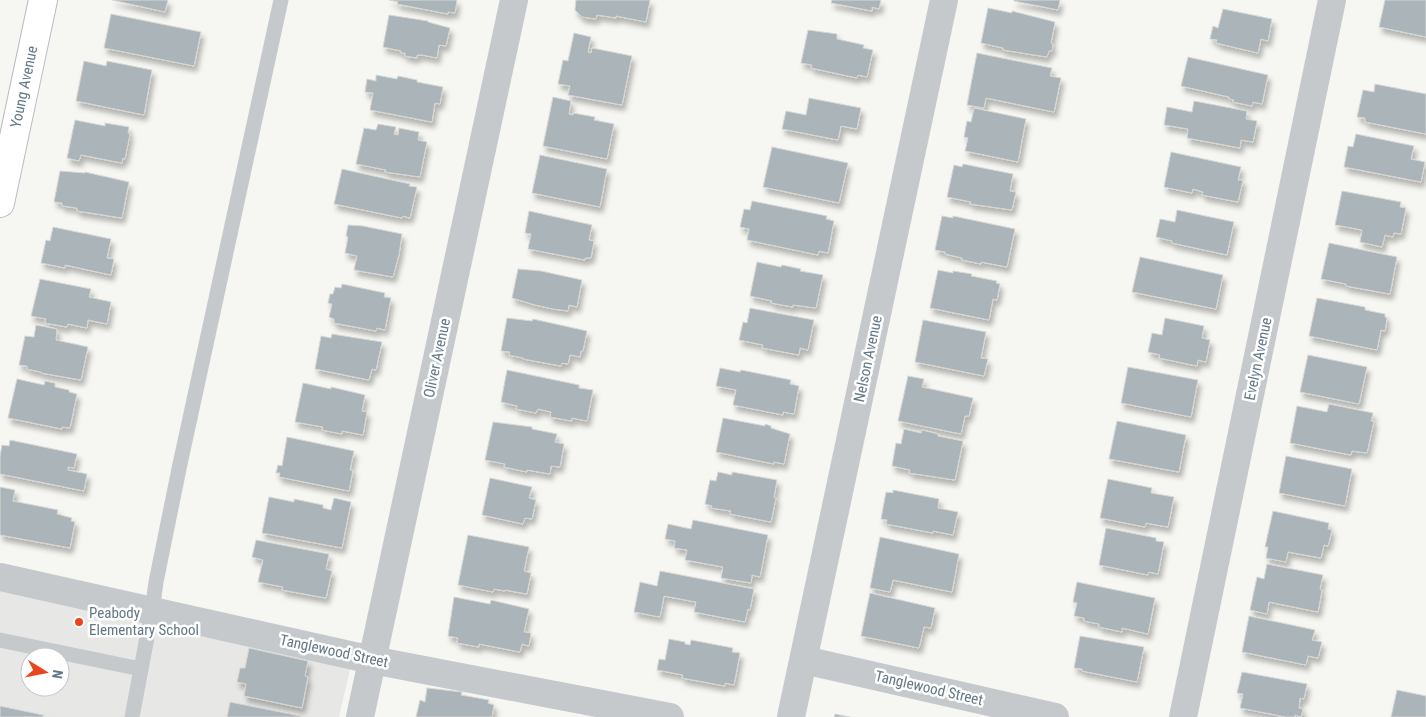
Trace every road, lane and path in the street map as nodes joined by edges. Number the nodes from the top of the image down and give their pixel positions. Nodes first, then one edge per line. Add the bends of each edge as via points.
1 (43, 0) edge
2 (281, 0) edge
3 (514, 0) edge
4 (944, 0) edge
5 (1332, 0) edge
6 (0, 203) edge
7 (0, 577) edge
8 (152, 611) junction
9 (0, 640) edge
10 (372, 660) junction
11 (804, 660) junction
12 (141, 669) junction
13 (132, 717) edge
14 (360, 717) edge
15 (670, 717) edge
16 (791, 717) edge
17 (1055, 717) edge
18 (1183, 717) edge

1 - 6 street, Young Avenue
2 - 8 lane via 178,473
3 - 10 street, Oliver Avenue
4 - 11 street, Nelson Avenue
5 - 18 street, Evelyn Avenue
7 - 8 street, Tanglewood Street
8 - 10 street, Tanglewood Street
8 - 12 lane
9 - 12 lane
10 - 14 street, Oliver Avenue
10 - 15 street, Tanglewood Street
11 - 16 street, Nelson Avenue
11 - 17 street, Tanglewood Street
12 - 13 lane

